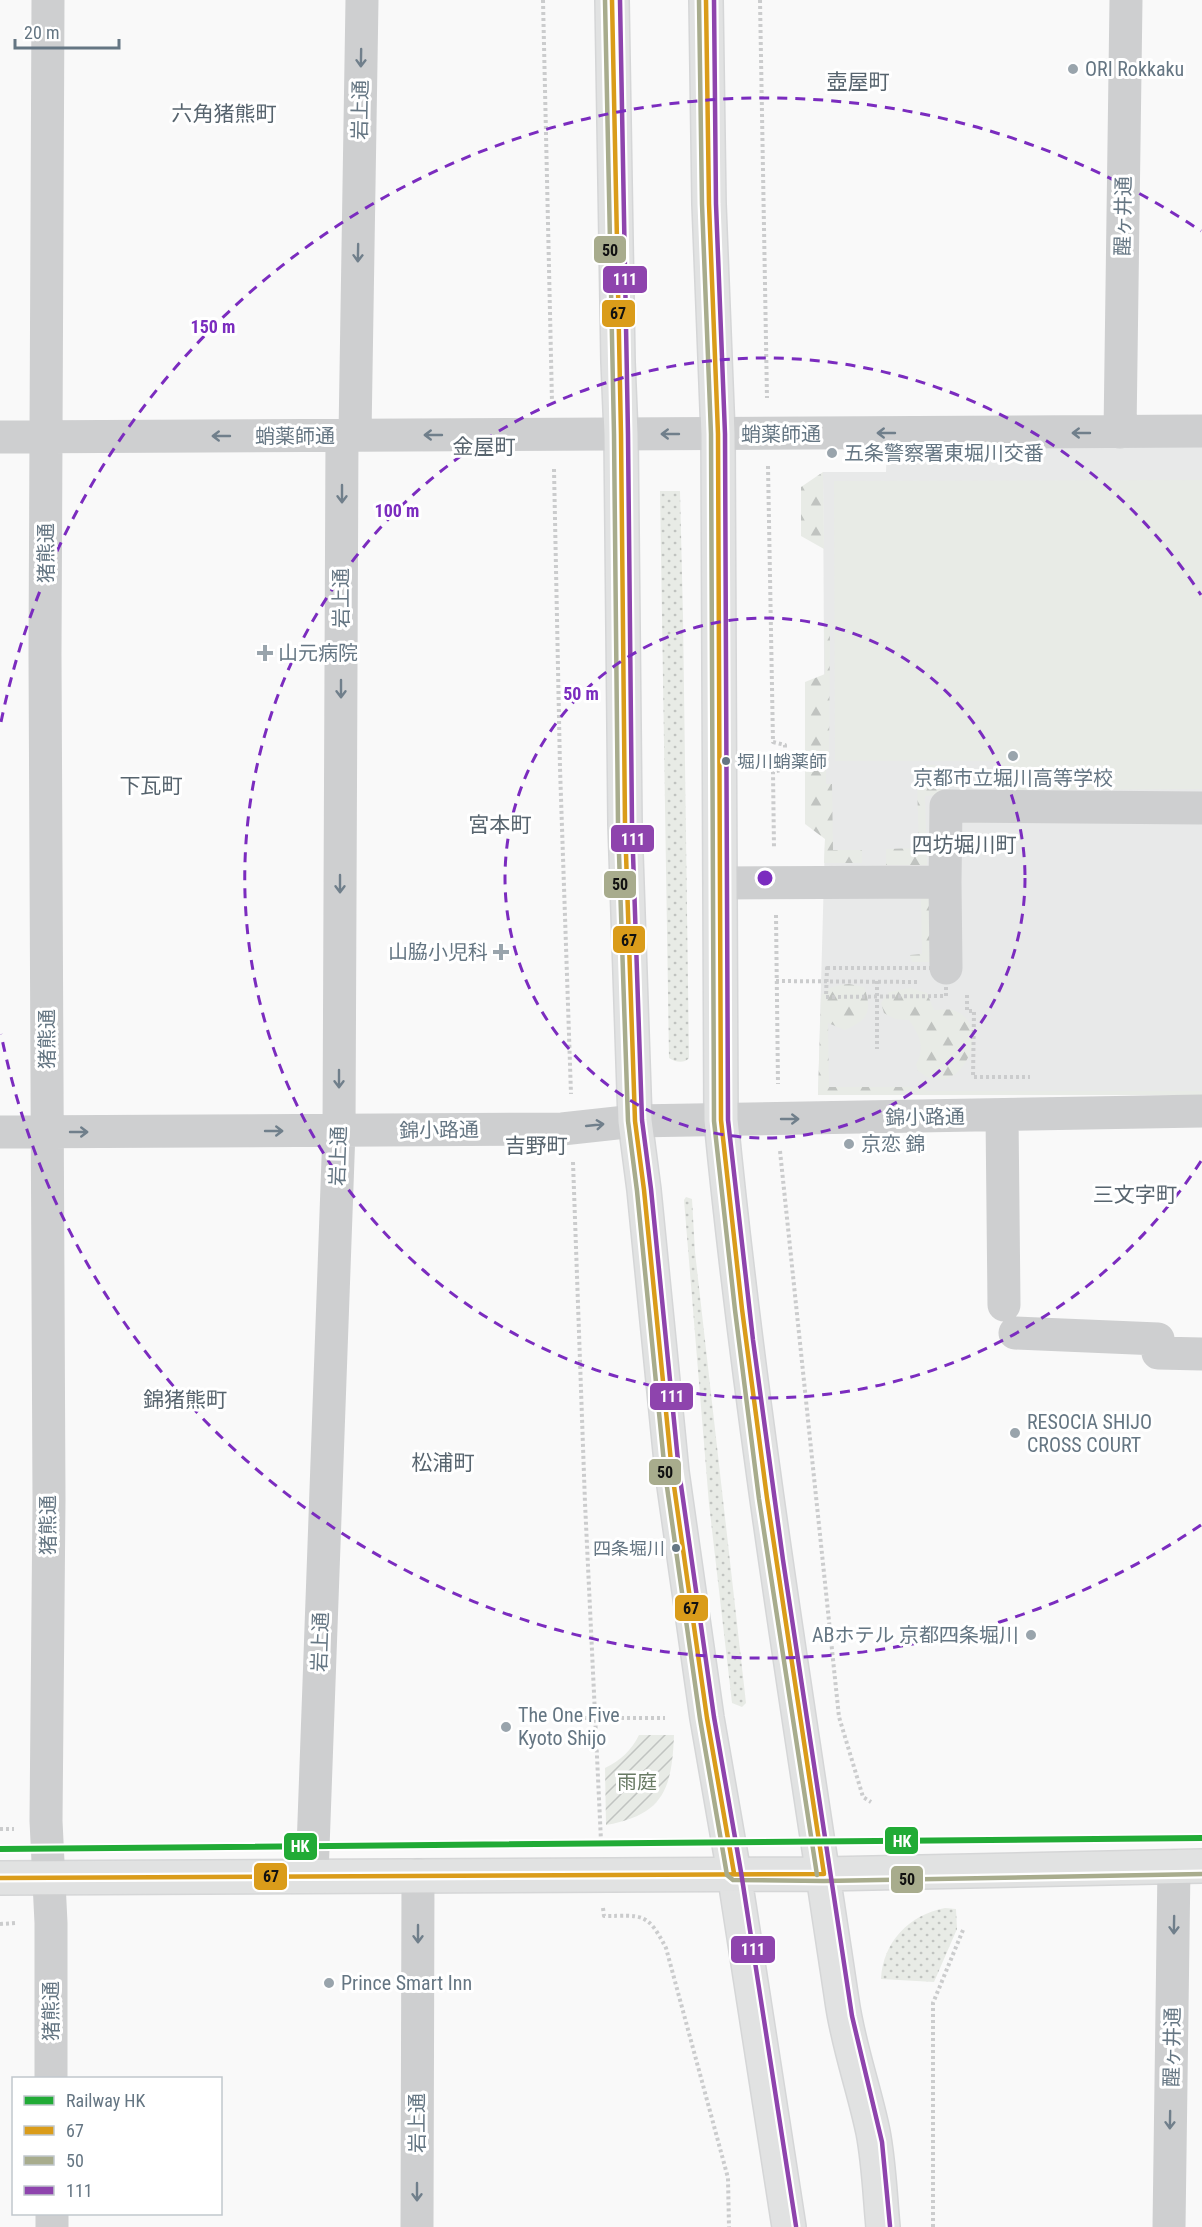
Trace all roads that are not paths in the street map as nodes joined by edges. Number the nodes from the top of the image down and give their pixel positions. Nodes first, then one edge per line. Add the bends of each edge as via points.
1 (48, 0) edge
2 (362, 0) edge
3 (612, 0) edge
4 (706, 0) edge
5 (1125, 0) edge
6 (1202, 431) edge
7 (1120, 432) junction
8 (621, 434) junction
9 (718, 434) junction
10 (46, 436) junction
11 (349, 436) junction
12 (0, 437) edge
13 (1202, 807) edge
14 (945, 882) junction
15 (720, 883) junction
16 (946, 975) road end
17 (1202, 1111) edge
18 (1002, 1115) junction
19 (721, 1120) junction
20 (635, 1121) junction
21 (339, 1131) junction
22 (0, 1132) edge
23 (47, 1132) junction
24 (1202, 1354) edge
25 (1188, 1866) edge
26 (734, 1873) junction
27 (824, 1874) junction
28 (418, 1875) junction
29 (312, 1876) junction
30 (0, 1878) edge
31 (50, 1878) junction
32 (51, 2077) edge
33 (417, 2227) edge
34 (789, 2227) edge
35 (883, 2227) edge
36 (1169, 2227) edge

1 - 10 street, 猪熊通
2 -> 11 street, 岩上通
3 - 8 main road
4 - 9 main road
5 - 7 street, 醒ヶ井通
6 - 7 street, 蛸薬師通
7 -> 9 street, 蛸薬師通
9 -> 8 street, 蛸薬師通
8 -> 11 street, 蛸薬師通
8 - 20 main road via 625,824
9 - 15 main road
11 -> 10 street, 蛸薬師通
10 - 12 street, 蛸薬師通
10 - 23 street, 猪熊通
11 -> 21 street, 岩上通
13 - 14 street via 946,806
14 - 15 street
14 - 16 street
15 - 19 main road
17 - 18 street, 錦小路通
19 -> 18 street, 錦小路通
18 - 24 street via 1010,1319 1158,1339 1158,1353
19 - 20 street, 錦小路通
19 - 27 main road via 738,1278 798,1717
21 -> 20 street, 錦小路通 via 562,1129
20 - 26 main road via 672,1472
23 -> 21 street, 錦小路通
21 - 29 street, 岩上通
22 - 23 street, 錦小路通
23 - 31 street, 猪熊通 via 46,1821
25 - 27 main road
25 -> 36 street, 醒ヶ井通
26 - 27 main road
26 - 28 main road
26 - 34 main road
27 - 35 main road via 842,2005 873,2134
28 - 29 main road
28 -> 33 street, 岩上通
29 - 31 main road
30 - 31 main road
31 - 32 street, 猪熊通

